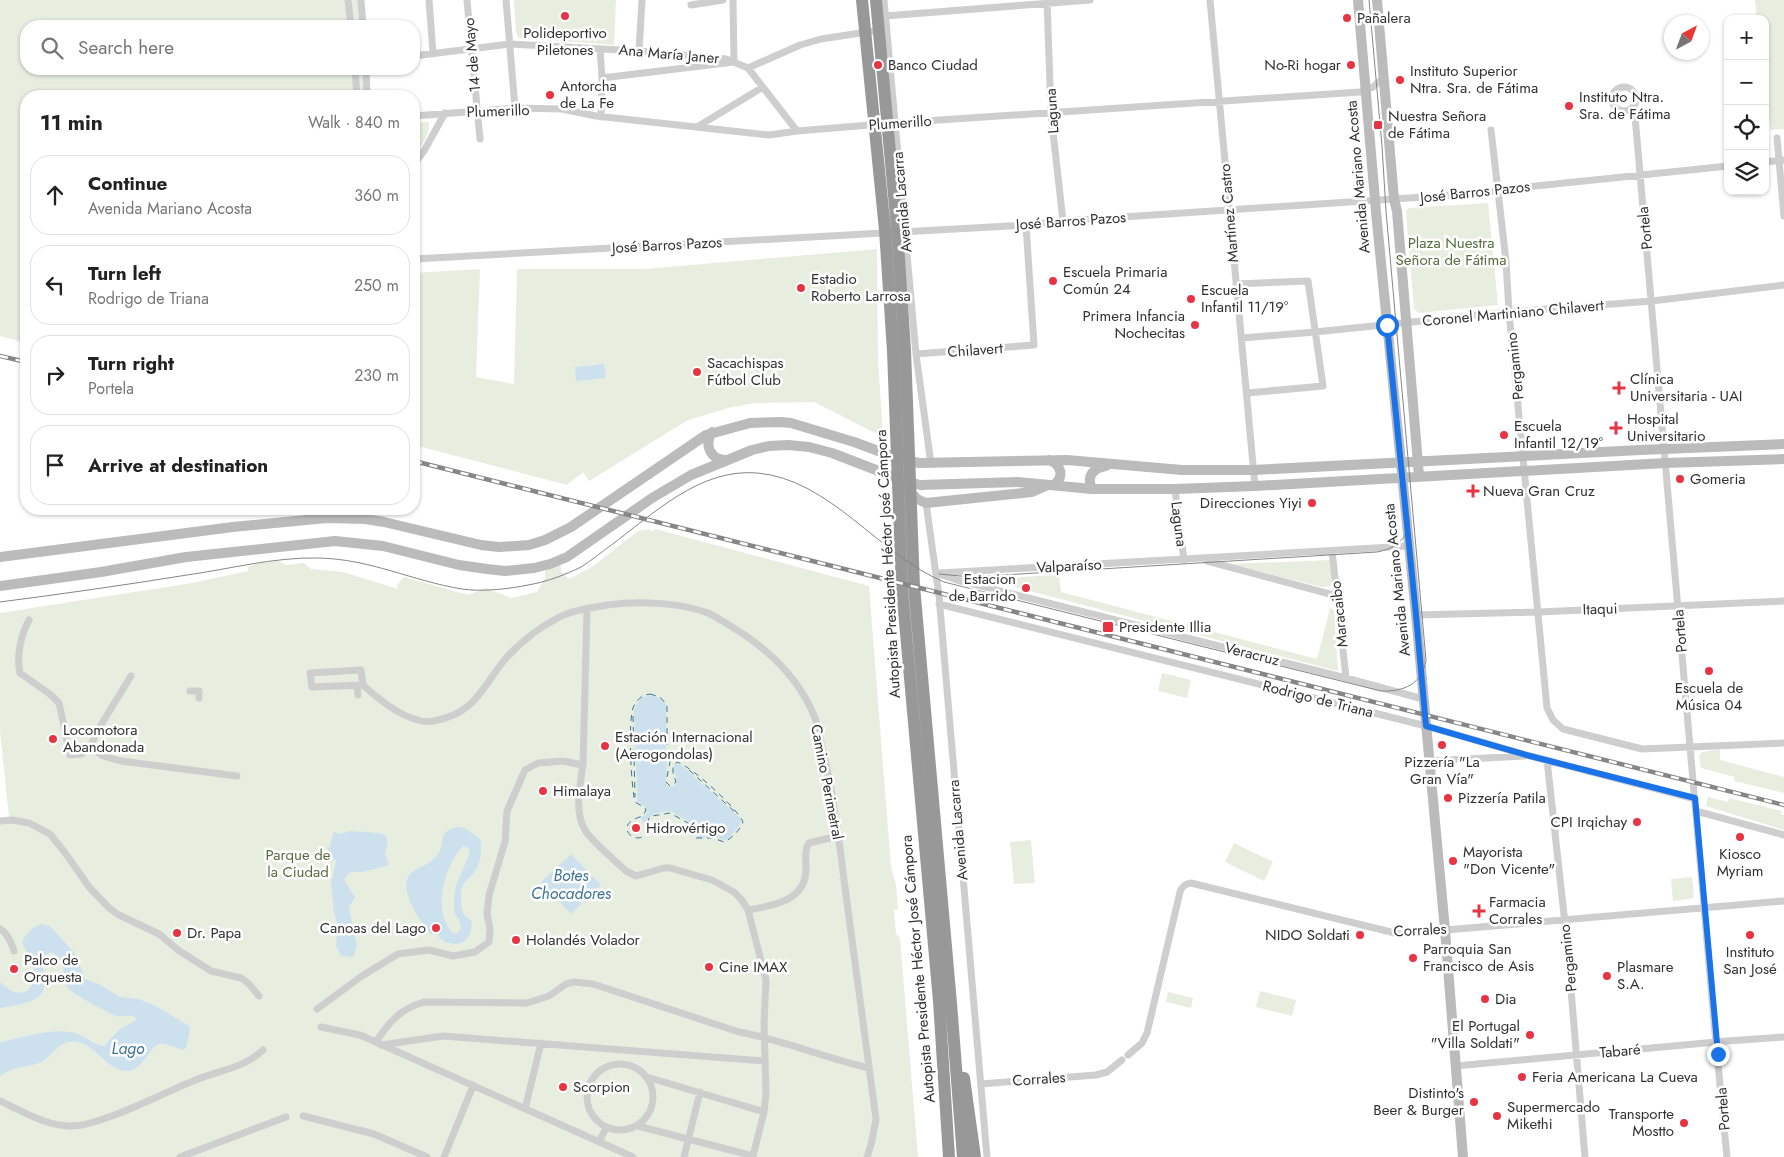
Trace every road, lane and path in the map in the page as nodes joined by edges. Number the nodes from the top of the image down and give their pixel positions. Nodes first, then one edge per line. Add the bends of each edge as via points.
1 (348, 0) edge
2 (361, 0) edge
3 (429, 0) edge
4 (468, 0) edge
5 (506, 0) edge
6 (642, 0) edge
7 (723, 0) edge
8 (733, 0) edge
9 (862, 0) edge
10 (876, 0) edge
11 (884, 0) edge
12 (1090, 0) edge
13 (1210, 0) edge
14 (1358, 0) edge
15 (1376, 0) edge
16 (1047, 1) edge
17 (690, 4) dead end
18 (885, 16) junction
19 (350, 20) edge
20 (363, 20) edge
21 (887, 30) junction
22 (510, 44) junction
23 (472, 48) junction
24 (600, 49) junction
25 (639, 51) junction
26 (432, 53) junction
27 (420, 55) edge
28 (734, 62) junction
29 (748, 68) junction
30 (355, 75) edge
31 (366, 75) edge
32 (1384, 77) junction
33 (602, 78) junction
34 (763, 87) junction
35 (357, 90) edge
36 (367, 90) edge
37 (1366, 91) junction
38 (1218, 101) junction
39 (1634, 105) dead end
40 (516, 108) junction
41 (478, 111) junction
42 (445, 113) junction
43 (1051, 114) junction
44 (420, 115) edge
45 (601, 117) junction
46 (894, 123) junction
47 (696, 128) junction
48 (1491, 130) dead end
49 (797, 131) junction
50 (1777, 138) dead end
51 (480, 139) dead end
52 (420, 156) edge
53 (1781, 160) edge
54 (1724, 166) edge
55 (1639, 175) junction
56 (1498, 190) junction
57 (1394, 199) junction
58 (1375, 200) junction
59 (1230, 211) junction
60 (1784, 216) edge
61 (1063, 221) junction
62 (1026, 225) junction
63 (905, 232) junction
64 (420, 260) edge
65 (1236, 284) junction
66 (1784, 285) edge
67 (1652, 301) junction
68 (1509, 312) junction
69 (1406, 322) junction
70 (1387, 325) junction
71 (1315, 332) junction
72 (1242, 338) junction
73 (916, 354) junction
74 (1247, 393) junction
75 (712, 432) junction
76 (1784, 444) edge
77 (1664, 449) junction
78 (1523, 457) junction
79 (1784, 459) edge
80 (725, 460) junction
81 (1049, 460) junction
82 (1418, 461) junction
83 (1400, 463) junction
84 (1666, 463) junction
85 (931, 464) junction
86 (1114, 465) junction
87 (1254, 470) junction
88 (1524, 472) junction
89 (1419, 476) junction
90 (1402, 477) junction
91 (902, 480) junction
92 (1052, 485) junction
93 (1255, 486) junction
94 (1092, 489) junction
95 (1175, 489) junction
96 (926, 503) junction
97 (1409, 546) junction
98 (1332, 551) junction
99 (0, 557) edge
100 (1201, 559) junction
101 (1184, 560) junction
102 (936, 573) junction
103 (0, 586) edge
104 (1337, 596) junction
105 (1784, 602) edge
106 (940, 604) junction
107 (1678, 606) junction
108 (587, 609) junction
109 (1539, 612) junction
110 (1416, 615) junction
111 (29, 620) dead end
112 (131, 676) dead end
113 (1346, 678) junction
114 (360, 685) junction
115 (190, 691) dead end
116 (358, 695) dead end
117 (199, 698) dead end
118 (1423, 699) junction
119 (1426, 726) junction
120 (1784, 743) edge
121 (90, 748) junction
122 (1691, 748) junction
123 (1530, 756) junction
124 (1547, 760) junction
125 (1429, 761) junction
126 (583, 765) junction
127 (237, 776) dead end
128 (1695, 798) junction
129 (1696, 811) junction
130 (0, 821) edge
131 (1784, 835) edge
132 (838, 836) junction
133 (1784, 901) edge
134 (1704, 908) junction
135 (748, 910) junction
136 (1564, 920) junction
137 (0, 929) edge
138 (1445, 930) junction
139 (14, 951) dead end
140 (259, 996) dead end
141 (945, 1002) junction
142 (317, 1009) dead end
143 (321, 1027) dead end
144 (764, 1036) junction
145 (1784, 1037) edge
146 (1716, 1042) junction
147 (541, 1043) junction
148 (378, 1044) junction
149 (263, 1050) dead end
150 (1128, 1055) dead end
151 (1577, 1055) junction
152 (1122, 1060) dead end
153 (764, 1061) junction
154 (1456, 1066) junction
155 (869, 1068) junction
156 (647, 1077) junction
157 (981, 1084) junction
158 (473, 1086) junction
159 (700, 1092) junction
160 (0, 1101) edge
161 (524, 1109) junction
162 (764, 1112) junction
163 (303, 1116) dead end
164 (286, 1117) dead end
165 (638, 1126) junction
166 (606, 1128) junction
167 (688, 1139) junction
168 (599, 1142) junction
169 (180, 1157) edge
170 (428, 1157) edge
171 (444, 1157) edge
172 (633, 1157) edge
173 (684, 1157) edge
174 (867, 1157) edge
175 (940, 1157) edge
176 (949, 1157) edge
177 (963, 1157) edge
178 (975, 1157) edge
179 (987, 1157) edge
180 (1463, 1157) edge
181 (1585, 1157) edge
182 (1727, 1157) edge

1 - 19 street
2 - 20 street
3 - 26 street
4 - 23 street, 14 de Mayo
5 - 22 street
6 - 25 street
7 - 17 street
8 - 28 street
9 - 141 highway, Autopista Presidente Héctor José Cámpora via 885,230 902,589
10 - 141 highway, Autopista Presidente Héctor José Cámpora via 897,228 914,586
11 - 18 street, Avenida Lacarra
12 - 16 street
13 - 38 street, Martínez Castro
14 - 37 main road, Avenida Mariano Acosta
15 - 32 main road
16 - 18 street
16 - 43 street, Laguna
18 - 21 street, Avenida Lacarra
21 - 29 street via 821,39
21 - 46 street, Avenida Lacarra
22 - 23 street, Ana María Janer
22 - 24 street, Ana María Janer
22 - 40 street
23 - 26 street, Ana María Janer
23 - 41 street, 14 de Mayo
24 - 25 street, Ana María Janer
24 - 33 street
25 - 28 street, Ana María Janer
26 - 27 street, Ana María Janer
28 - 29 street, Ana María Janer
28 - 33 street
29 - 34 street
30 - 35 street
31 - 36 street
32 - 37 street
32 - 57 main road
33 - 45 street
34 - 47 street
34 - 49 street
37 - 38 street, Plumerillo
37 - 58 main road, Avenida Mariano Acosta
38 - 43 street, Plumerillo
38 - 59 street, Martínez Castro
39 - 55 street, Portela
40 - 41 street, Plumerillo
40 - 45 street, Plumerillo via 562,109
41 - 42 street, Plumerillo
41 - 51 street, 14 de Mayo
42 - 44 street, Plumerillo
42 - 52 street
43 - 46 street, Plumerillo
43 - 61 street, Laguna
45 - 47 street, Plumerillo
46 - 49 street, Plumerillo
46 - 63 street, Avenida Lacarra
47 - 49 street, Plumerillo via 770,135
48 - 56 street, Pergamino
50 - 53 street
53 - 60 street
54 - 55 street, José Barros Pazos
55 - 56 street, José Barros Pazos
55 - 67 street, Portela
56 - 57 street, José Barros Pazos
56 - 68 street, Pergamino
57 - 58 street, José Barros Pazos
57 - 69 main road
58 - 59 street, José Barros Pazos
58 - 70 main road, Avenida Mariano Acosta
59 - 61 street, José Barros Pazos
59 - 65 street, Martínez Castro
61 - 62 street, José Barros Pazos
62 - 63 street, José Barros Pazos
62 - 73 street, Chilavert via 1034,345
63 - 64 street, José Barros Pazos
63 - 73 street, Avenida Lacarra
65 - 71 street via 1308,281
65 - 72 street, Martínez Castro
66 - 67 street, Coronel Martiniano Chilavert
67 - 68 street, Coronel Martiniano Chilavert
67 - 77 street, Portela
68 - 69 street, Coronel Martiniano Chilavert
68 - 78 street, Pergamino
69 - 70 street, Coronel Martiniano Chilavert
69 - 82 main road
70 - 71 street, Coronel Martiniano Chilavert
70 - 83 main road, Avenida Mariano Acosta
71 - 72 street, Coronel Martiniano Chilavert
71 - 74 street via 1323,386
72 - 74 street, Martínez Castro
73 - 85 street, Avenida Lacarra
74 - 87 street, Martínez Castro
75 - 80 main road via 708,442 710,452 717,459
75 - 85 main road via 750,423 780,422 822,432 900,459
75 - 99 main road via 586,518 545,540 514,547 481,545 365,519 327,518
76 - 77 main road
77 - 78 main road
77 - 84 street, Portela
78 - 82 main road
78 - 88 street, Pergamino
79 - 84 main road
80 - 91 main road via 769,446 809,447
80 - 103 main road via 652,498 567,556 550,564 518,570 469,567 383,546 335,541 186,557
81 - 85 main road
81 - 86 main road
81 - 92 main road via 1060,467 1061,473 1058,482
82 - 83 main road
82 - 89 main road
83 - 87 main road
83 - 90 main road, Avenida Mariano Acosta
84 - 88 main road
84 - 107 street, Portela
86 - 87 main road via 1182,470
86 - 94 main road via 1093,470 1089,483
87 - 93 street, Martínez Castro
88 - 89 main road
88 - 109 street, Pergamino
89 - 90 main road
90 - 93 main road
90 - 97 main road, Avenida Mariano Acosta
91 - 92 main road via 929,485 996,482
91 - 96 main road via 913,496
92 - 94 main road
92 - 96 main road via 1032,492
93 - 95 main road
94 - 95 main road
95 - 101 street, Laguna
96 - 102 street, Avenida Lacarra
97 - 98 street, Valparaíso
97 - 110 main road, Avenida Mariano Acosta
98 - 100 street, Valparaíso
98 - 104 street, Maracaibo
100 - 101 street, Valparaíso
100 - 104 street, Valparaíso
101 - 102 street, Valparaíso
102 - 106 street, Avenida Lacarra
102 - 113 street, Veracruz
104 - 113 street, Maracaibo
105 - 107 street, Itaqui
106 - 119 street, Rodrigo de Triana
106 - 157 street, Avenida Lacarra
107 - 109 street, Itaqui
107 - 122 street, Portela
108 - 114 street, Camino Perimetral via 559,617 540,629 509,655 478,698 456,715 431,722 413,718 383,703
108 - 126 street
108 - 132 street, Camino Perimetral via 645,603 707,613 748,636 777,660 796,682 815,719
109 - 110 street, Itaqui
109 - 122 street, Pergamino via 1547,708 1563,729 1642,749
110 - 118 main road, Avenida Mariano Acosta
111 - 121 street via 24,629 18,662 20,673 59,703 70,755 82,754
112 - 121 street
113 - 118 street, Veracruz
114 - 114 street, Camino Perimetral via 361,670 310,672 312,687
114 - 116 street
115 - 117 street via 200,691
118 - 119 main road, Avenida Mariano Acosta
119 - 123 street, Rodrigo de Triana
119 - 125 main road, Avenida Mariano Acosta
120 - 122 street
121 - 127 street via 121,761
122 - 128 street, Portela
123 - 124 street, Rodrigo de Triana
123 - 125 street
124 - 128 street, Rodrigo de Triana
124 - 136 street, Pergamino
125 - 138 main road, Avenida Mariano Acosta
126 - 135 street via 579,790 583,826 626,871 636,876 670,868 712,880 734,892
126 - 142 street via 563,761 538,763 525,770 507,811 505,842 489,895 489,942 475,952 453,956 429,950 398,954
128 - 129 street, Portela
129 - 131 street
129 - 134 street, Portela
130 - 140 street via 29,823 50,834 88,887 119,915 159,934 211,971 241,978
132 - 135 street via 809,843 806,873 794,896 785,902
132 - 155 street, Camino Perimetral
133 - 134 street, Corrales
134 - 136 street, Corrales
134 - 146 street, Portela
135 - 144 street via 766,980
136 - 138 street, Corrales
136 - 151 street, Pergamino
137 - 139 street
138 - 150 street, Corrales via 1411,934 1389,932 1186,884 1180,892 1147,1033 1142,1043
138 - 154 main road, Avenida Mariano Acosta
141 - 175 highway via 936,1048
141 - 176 highway, Autopista Presidente Héctor José Cámpora
141 - 177 highway, Autopista Presidente Héctor José Cámpora
141 - 178 highway
143 - 148 street via 360,1035
144 - 148 street via 739,1032 593,984 574,982 549,996 527,1003 424,1002 410,1006 389,1024
144 - 153 street
144 - 155 street
145 - 146 street, Tabaré
146 - 151 street, Tabaré
146 - 182 street, Portela
147 - 148 street via 443,1036
147 - 153 street
147 - 161 street
148 - 158 street
149 - 160 street via 239,1066 199,1078 126,1111 78,1126 50,1122
151 - 154 street, Tabaré
151 - 181 street, Pergamino
152 - 157 street, Corrales via 1107,1072 1096,1075
153 - 162 street
154 - 180 main road, Avenida Mariano Acosta
155 - 174 street, Camino Perimetral via 876,1119
156 - 159 street
156 - 165 street via 654,1092 654,1103 647,1118
156 - 166 street via 634,1067 617,1064 606,1067 593,1078 588,1088 588,1104 595,1119
157 - 179 street, Avenida Lacarra
158 - 161 street
158 - 171 street
159 - 162 street
159 - 167 street
161 - 168 street
162 - 167 street via 753,1156
163 - 170 street via 374,1134
164 - 169 street
165 - 166 street via 624,1131
165 - 167 street
166 - 168 street
167 - 173 street
168 - 172 street

